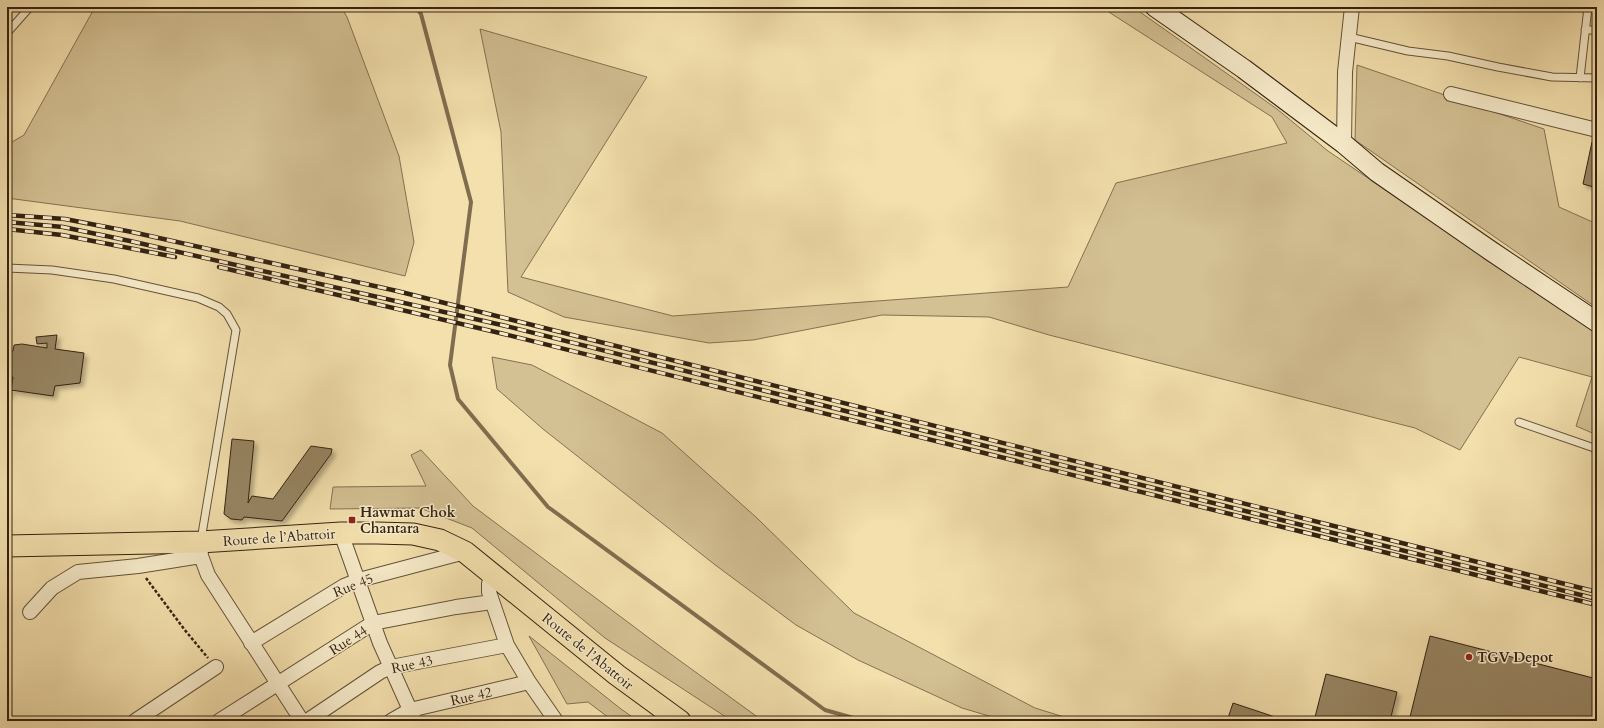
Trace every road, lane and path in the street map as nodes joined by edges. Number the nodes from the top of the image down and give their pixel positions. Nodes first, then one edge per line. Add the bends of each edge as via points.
1 (30, 7) edge
2 (1155, 7) edge
3 (1352, 7) edge
4 (1588, 7) edge
5 (1585, 30) junction
6 (1597, 30) edge
7 (7, 33) edge
8 (1349, 37) junction
9 (1580, 78) junction
10 (1597, 78) edge
11 (1451, 94) dead end
12 (1597, 130) edge
13 (1344, 144) junction
14 (7, 268) edge
15 (1597, 322) edge
16 (1519, 422) dead end
17 (1597, 449) edge
18 (341, 533) junction
19 (7, 546) edge
20 (201, 549) junction
21 (466, 552) junction
22 (138, 566) junction
23 (492, 572) junction
24 (359, 580) junction
25 (492, 602) junction
26 (30, 612) dead end
27 (373, 623) junction
28 (251, 643) junction
29 (507, 645) junction
30 (216, 667) joint
31 (390, 667) junction
32 (529, 682) junction
33 (279, 685) junction
34 (412, 716) edge
35 (553, 720) edge
36 (135, 721) edge
37 (219, 721) edge
38 (302, 721) edge
39 (307, 721) edge
40 (391, 721) edge
41 (680, 721) edge

1 - 7 lane
2 - 13 main road via 1244,69
3 - 8 street
4 - 5 lane
5 - 6 lane
5 - 9 lane
8 - 9 lane via 1506,69 1552,77
8 - 13 street via 1345,72
9 - 10 lane
11 - 12 street
13 - 15 main road via 1377,172
14 - 20 lane via 52,270 114,279 198,298 219,307 227,314 236,330
16 - 17 lane
18 - 20 main road, Route de l’Abattoir
18 - 21 main road, Route de l’Abattoir via 413,534 440,540
18 - 24 street
19 - 20 main road, Route de l’Abattoir
20 - 22 street
20 - 28 street via 208,575
21 - 23 main road, Route de l’Abattoir
21 - 24 street, Rue 45
22 - 26 street via 78,572 52,588
22 - 30 path via 184,629
23 - 25 street via 489,584
23 - 41 main road, Route de l’Abattoir via 618,676
24 - 27 street
24 - 28 street, Rue 45 via 330,594
25 - 27 street, Rue 44
25 - 29 street
27 - 31 street
27 - 33 street, Rue 44
28 - 33 street
29 - 31 street, Rue 43
29 - 32 street
30 - 36 street
31 - 34 street
31 - 39 street, Rue 43
32 - 34 street, Rue 42
32 - 35 street
33 - 37 street, Rue 44
33 - 38 street
34 - 40 street, Rue 42

